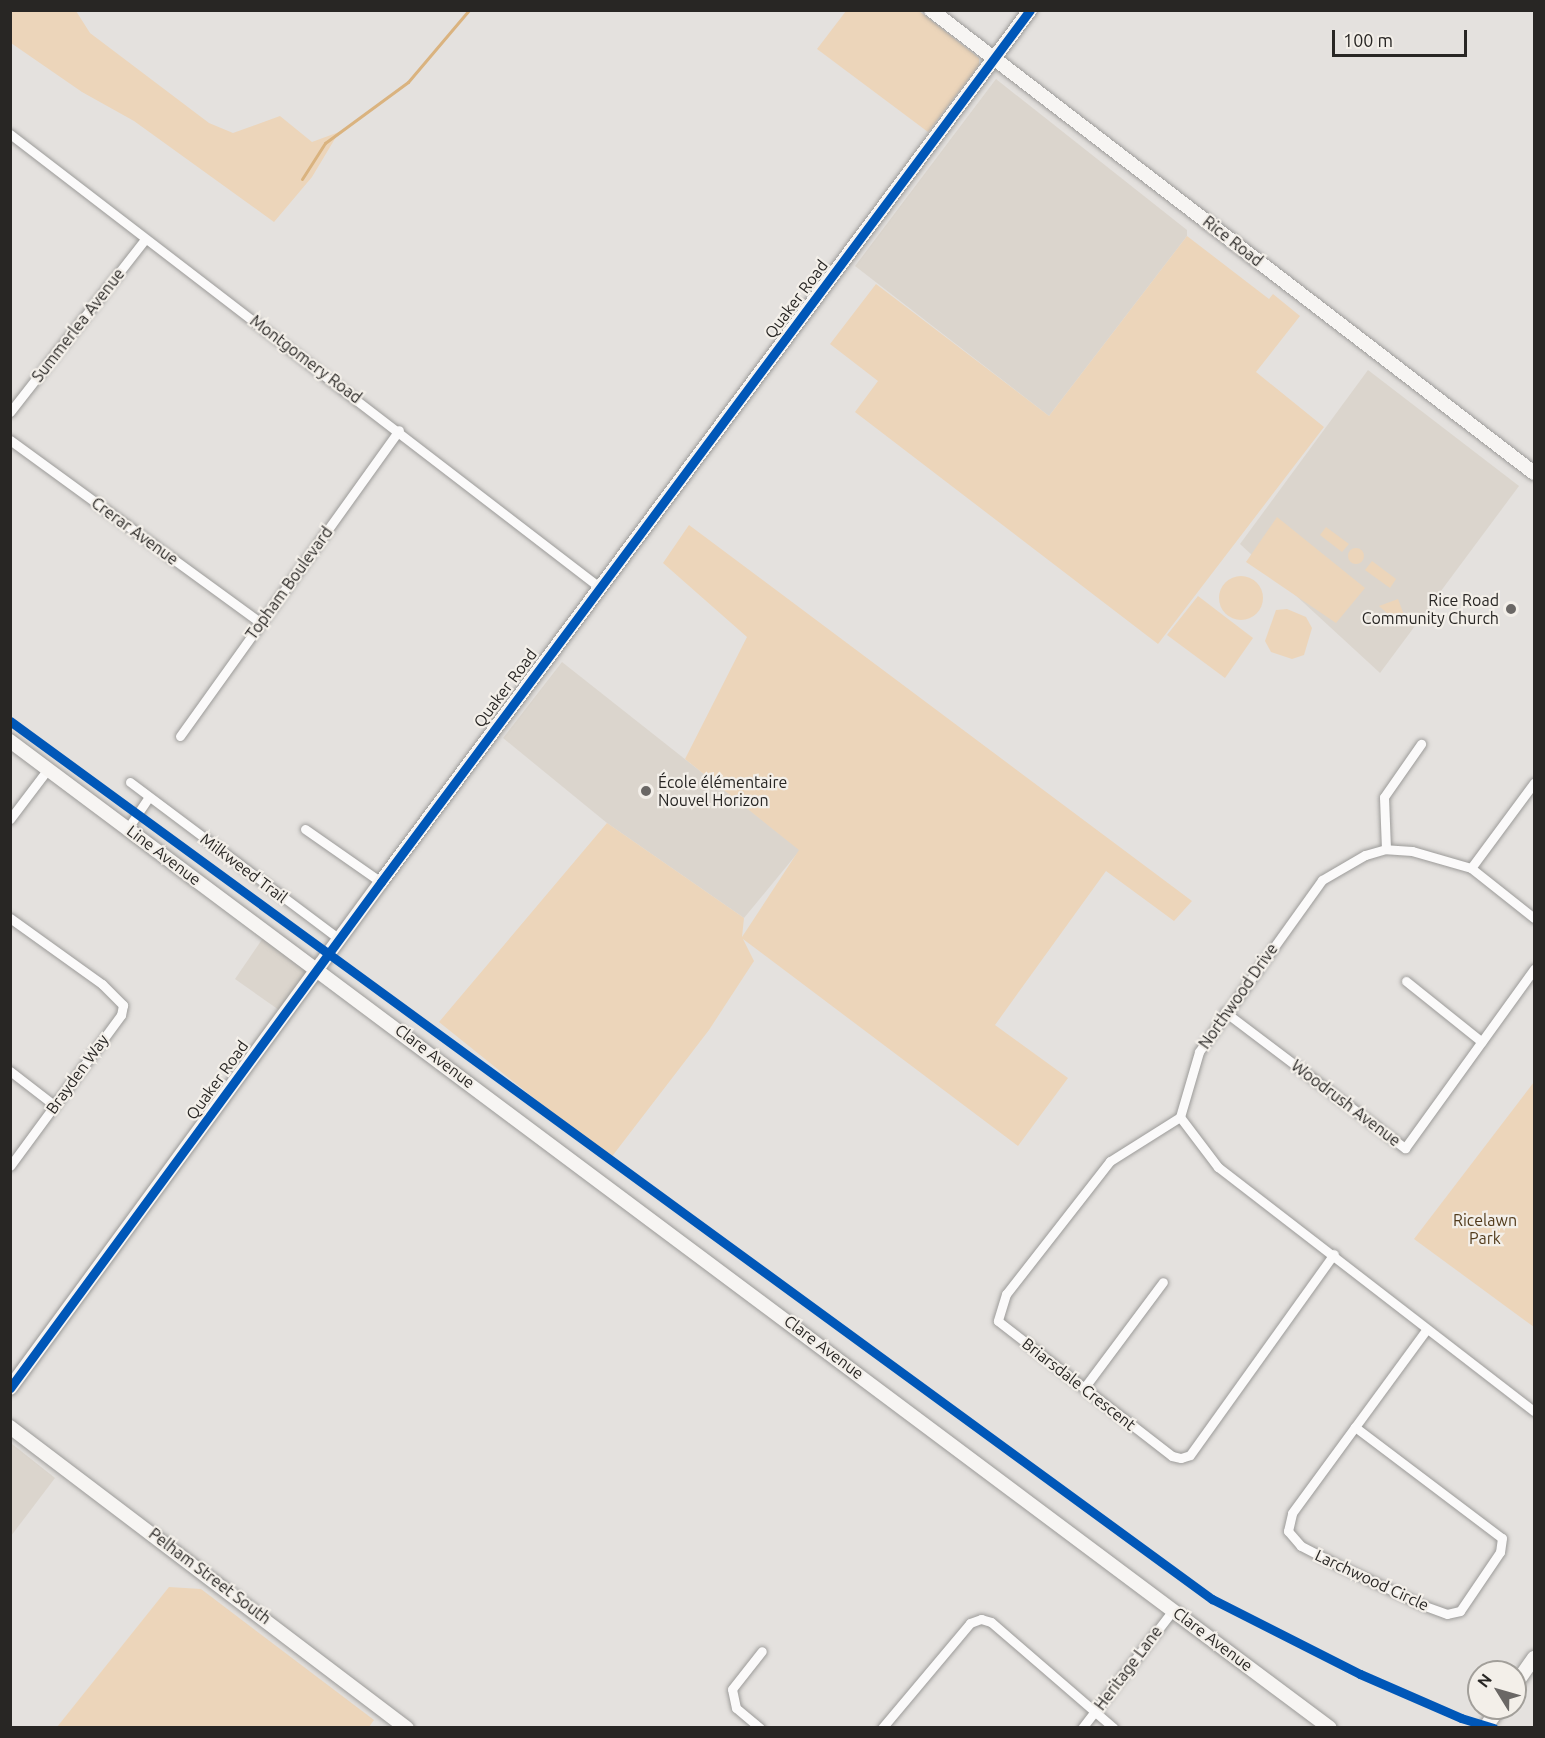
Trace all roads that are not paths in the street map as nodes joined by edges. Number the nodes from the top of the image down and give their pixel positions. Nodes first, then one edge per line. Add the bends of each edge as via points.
1 (931, 10) edge
2 (1030, 10) edge
3 (994, 58) junction
4 (10, 134) edge
5 (145, 239) junction
6 (10, 412) edge
7 (399, 430) junction
8 (10, 440) edge
9 (1534, 473) edge
10 (599, 587) junction
11 (260, 622) junction
12 (180, 736) dead end
13 (10, 741) edge
14 (1421, 744) dead end
15 (48, 769) junction
16 (130, 782) dead end
17 (1534, 783) edge
18 (149, 797) junction
19 (10, 819) edge
20 (128, 828) junction
21 (304, 829) dead end
22 (1386, 849) junction
23 (1471, 868) junction
24 (381, 882) junction
25 (10, 918) edge
26 (1534, 918) edge
27 (339, 939) junction
28 (317, 968) junction
29 (1534, 969) edge
30 (1406, 981) dead end
31 (1225, 1012) junction
32 (1482, 1042) junction
33 (10, 1071) edge
34 (54, 1105) junction
35 (1180, 1118) junction
36 (10, 1166) edge
37 (1334, 1254) junction
38 (1163, 1282) dead end
39 (1426, 1330) junction
40 (10, 1388) edge
41 (1084, 1388) junction
42 (1534, 1411) edge
43 (10, 1426) edge
44 (1355, 1427) junction
45 (1174, 1609) junction
46 (762, 1651) dead end
47 (1096, 1711) junction
48 (407, 1728) edge
49 (760, 1728) edge
50 (882, 1728) edge
51 (1082, 1728) edge
52 (1114, 1728) edge
53 (1330, 1728) edge

1 - 3 street, Rice Road
2 - 3 street, Quaker Road
3 - 9 street, Rice Road
3 - 10 street, Quaker Road
4 - 5 street, Montgomery Road
5 - 6 street, Summerlea Avenue
5 - 7 street, Montgomery Road
7 - 10 street, Montgomery Road
7 - 11 street, Topham Boulevard
8 - 11 street, Crerar Avenue
10 - 24 street, Quaker Road
11 - 12 street, Topham Boulevard
13 - 15 street, Line Avenue
14 - 22 street via 1384,797
15 - 19 street
15 - 20 street, Line Avenue
16 - 18 street, Milkweed Trail
17 - 23 street
18 - 20 street
18 - 27 street, Milkweed Trail
20 - 28 street, Line Avenue
21 - 24 street
22 - 23 street, Northwood Drive via 1423,853
22 - 31 street, Northwood Drive via 1365,855 1322,880
23 - 26 street, Northwood Drive
24 - 27 street, Quaker Road
25 - 34 street, Brayden Way via 102,984 123,1005 121,1016
27 - 28 street, Quaker Road
28 - 40 street, Quaker Road
28 - 45 street, Clare Avenue
29 - 32 street, Woodrush Avenue
30 - 32 street
31 - 32 street, Woodrush Avenue via 1405,1148
31 - 35 street, Northwood Drive via 1199,1052
33 - 34 street
34 - 36 street, Brayden Way
35 - 37 street via 1218,1167
35 - 41 street, Briarsdale Crescent via 1110,1161 1006,1294 999,1310 998,1321
37 - 39 street
37 - 41 street, Briarsdale Crescent via 1190,1455 1172,1456
38 - 41 street
39 - 42 street
39 - 44 street, Larchwood Circle
43 - 48 street, Pelham Street South
44 - 44 street, Larchwood Circle via 1292,1513 1288,1523 1293,1538 1329,1560 1425,1606 1448,1614 1460,1611 1500,1552 1502,1538
45 - 47 street, Heritage Lane
45 - 53 street, Clare Avenue
46 - 49 street via 732,1689 736,1707
47 - 50 street via 991,1622 981,1619 970,1623
47 - 51 street, Heritage Lane
47 - 52 street

